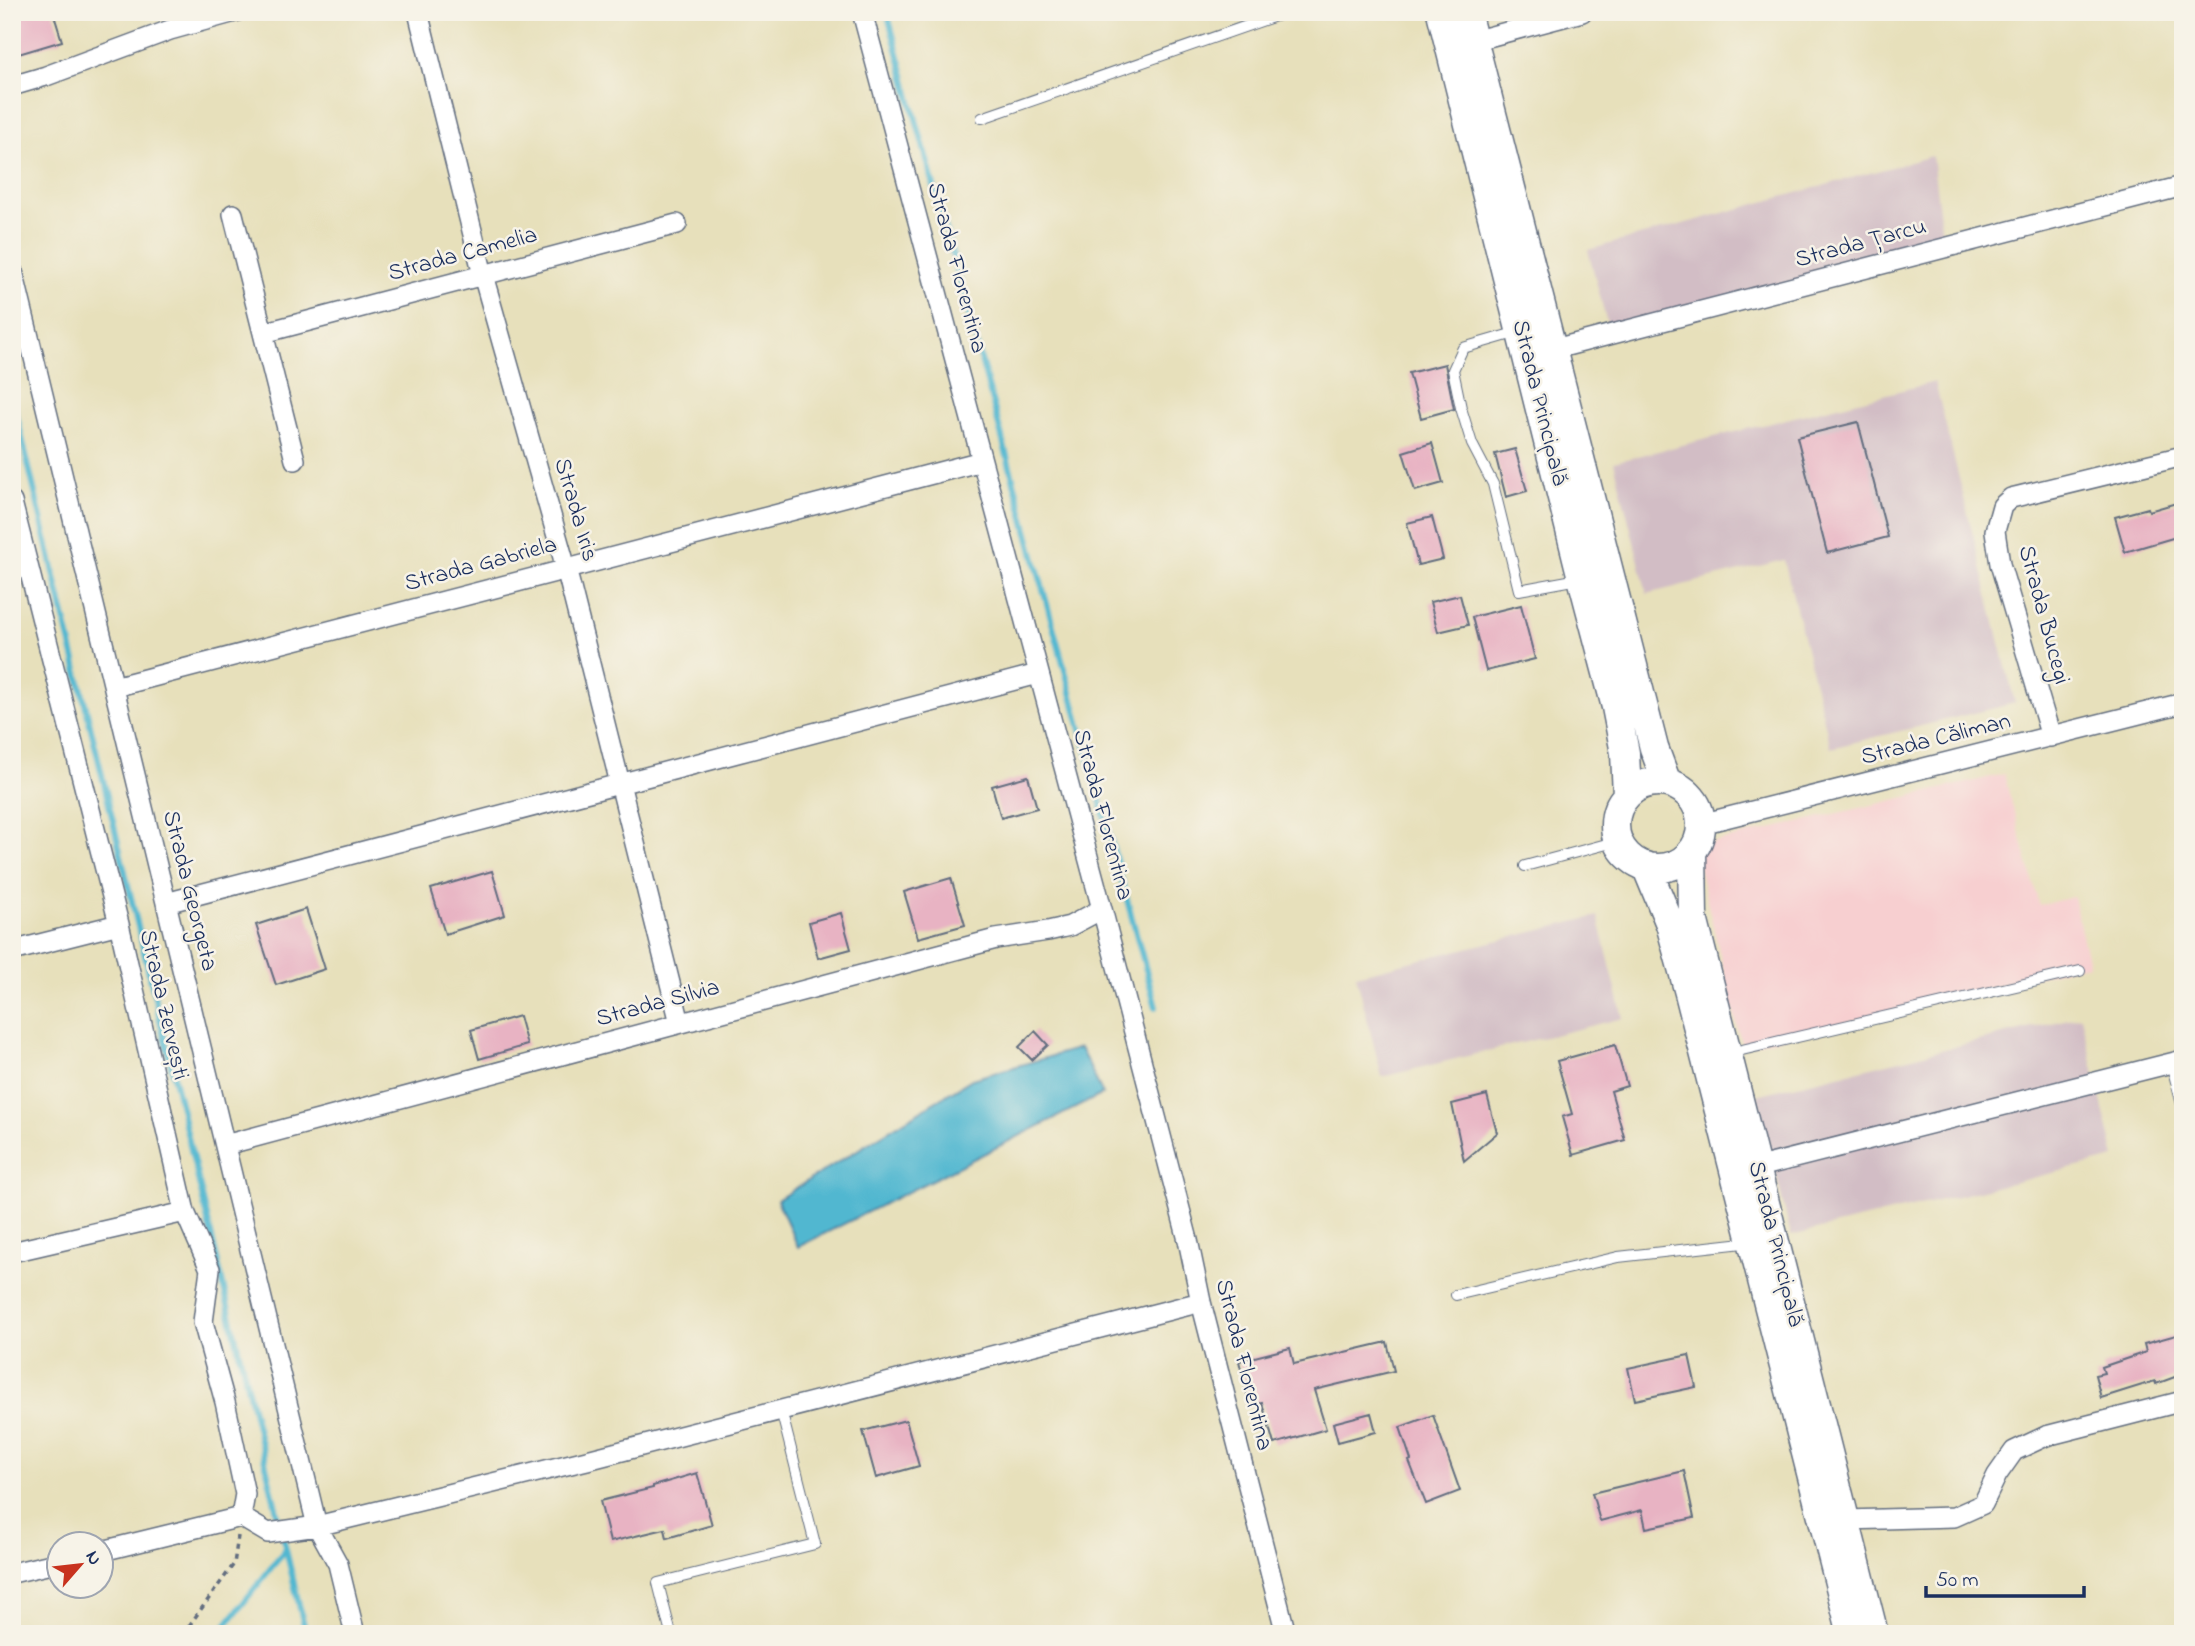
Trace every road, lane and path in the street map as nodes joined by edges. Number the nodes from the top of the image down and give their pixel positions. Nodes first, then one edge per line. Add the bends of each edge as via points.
1 (234, 12) edge
2 (418, 12) edge
3 (862, 12) edge
4 (1287, 12) edge
5 (1441, 12) edge
6 (1466, 12) edge
7 (1581, 12) edge
8 (1473, 41) junction
9 (12, 86) edge
10 (982, 118) dead end
11 (2183, 186) edge
12 (233, 214) dead end
13 (677, 224) dead end
14 (12, 267) edge
15 (482, 275) junction
16 (1522, 331) junction
17 (263, 333) junction
18 (1551, 350) junction
19 (2183, 456) edge
20 (295, 460) dead end
21 (982, 461) junction
22 (12, 502) edge
23 (566, 568) junction
24 (1582, 578) junction
25 (1038, 674) junction
26 (114, 687) junction
27 (2183, 704) edge
28 (2052, 737) junction
29 (1667, 783) junction
30 (620, 784) junction
31 (1628, 795) junction
32 (1701, 824) junction
33 (1618, 841) junction
34 (1692, 851) junction
35 (1525, 866) dead end
36 (1646, 866) junction
37 (166, 902) junction
38 (1102, 909) junction
39 (119, 924) junction
40 (12, 951) edge
41 (2080, 971) dead end
42 (680, 1023) junction
43 (1728, 1053) junction
44 (2177, 1062) edge
45 (2183, 1108) edge
46 (225, 1145) junction
47 (1755, 1168) junction
48 (186, 1212) junction
49 (1752, 1242) junction
50 (12, 1252) edge
51 (1456, 1295) dead end
52 (1201, 1302) junction
53 (2183, 1401) edge
54 (781, 1410) junction
55 (241, 1517) junction
56 (1846, 1520) junction
57 (317, 1526) junction
58 (116, 1548) edge
59 (46, 1565) edge
60 (12, 1573) edge
61 (183, 1634) edge
62 (355, 1634) edge
63 (671, 1634) edge
64 (1286, 1634) edge
65 (1852, 1634) edge
66 (1874, 1634) edge

1 - 9 street
2 - 15 street, Strada Iris
3 - 21 street, Strada Florentina
4 - 10 lane
5 - 16 main road, Strada Principală
6 - 8 main road, Strada Principală
7 - 8 street
8 - 18 main road, Strada Principală
11 - 18 street, Strada Țarcu
12 - 17 street
13 - 15 street, Strada Camelia
14 - 26 street, Strada Georgeta
15 - 17 street, Strada Camelia
15 - 23 street, Strada Iris
16 - 24 main road, Strada Principală
16 - 24 lane via 1464,348 1453,370 1461,408 1472,444 1493,484 1519,590
17 - 20 street
18 - 29 main road, Strada Principală via 1654,748
19 - 28 street, Strada Bucegi via 2011,498 2002,506 1995,531 2000,564
21 - 23 street, Strada Gabriela
21 - 25 street, Strada Florentina
22 - 39 street, Strada Zervești
23 - 26 street, Strada Gabriela
23 - 30 street, Strada Iris
24 - 31 main road, Strada Principală via 1616,706
25 - 30 street
25 - 38 street, Strada Florentina
26 - 37 street, Strada Georgeta
27 - 28 street, Strada Căliman
28 - 32 street, Strada Căliman
29 - 31 main road via 1646,784
29 - 32 main road via 1687,793
30 - 37 street
30 - 42 street, Strada Iris
31 - 33 main road via 1616,817
32 - 34 main road
33 - 35 lane
33 - 36 main road via 1629,857
34 - 36 main road via 1667,867
34 - 43 main road, Strada Principală via 1693,918
36 - 49 main road, Strada Principală via 1673,935
37 - 46 street, Strada Georgeta
38 - 42 street, Strada Silvia via 1070,926 996,939
38 - 52 street, Strada Florentina
39 - 40 street
39 - 48 street, Strada Zervești
41 - 43 lane
42 - 46 street, Strada Silvia
43 - 47 main road, Strada Principală
44 - 45 lane
44 - 47 street
46 - 57 street, Strada Georgeta
47 - 56 main road, Strada Principală
48 - 50 street
48 - 55 street, Strada Zervești via 210,1269 203,1322 246,1494
49 - 51 lane via 1618,1257
49 - 65 main road, Strada Principală
52 - 54 street
52 - 64 street, Strada Florentina
53 - 56 street via 2046,1436 2014,1451 1983,1504 1954,1517
54 - 57 street
54 - 63 lane via 815,1544 658,1583
55 - 57 street via 268,1532
55 - 58 street
55 - 61 path via 234,1564
56 - 66 main road, Strada Principală
57 - 62 street, Strada Georgeta via 338,1564
59 - 60 street

